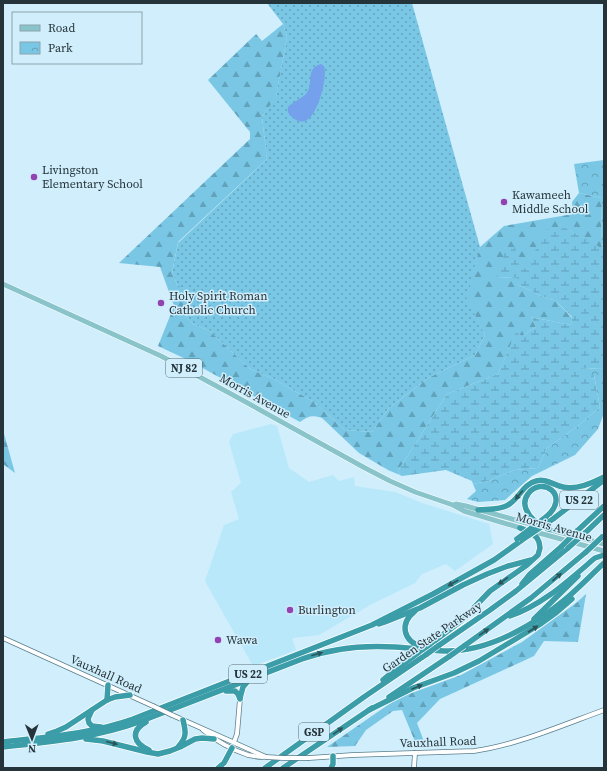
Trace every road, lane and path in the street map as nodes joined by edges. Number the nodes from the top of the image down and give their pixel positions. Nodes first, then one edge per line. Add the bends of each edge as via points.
1 (3, 284) edge
2 (604, 478) edge
3 (453, 505) junction
4 (604, 506) edge
5 (478, 510) junction
6 (604, 515) edge
7 (520, 528) junction
8 (549, 529) junction
9 (603, 536) edge
10 (519, 539) junction
11 (604, 544) edge
12 (604, 551) edge
13 (604, 555) edge
14 (535, 558) junction
15 (594, 560) junction
16 (604, 562) edge
17 (595, 572) junction
18 (516, 592) junction
19 (420, 608) junction
20 (504, 618) junction
21 (372, 625) junction
22 (520, 630) junction
23 (3, 638) edge
24 (444, 651) junction
25 (252, 678) junction
26 (108, 685) junction
27 (214, 693) junction
28 (130, 695) junction
29 (364, 697) junction
30 (240, 699) junction
31 (107, 700) junction
32 (92, 710) junction
33 (369, 710) junction
34 (604, 710) edge
35 (160, 714) junction
36 (183, 720) junction
37 (107, 727) junction
38 (201, 728) junction
39 (36, 738) junction
40 (214, 738) junction
41 (73, 739) junction
42 (3, 742) edge
43 (233, 745) junction
44 (3, 747) edge
45 (174, 749) junction
46 (161, 753) junction
47 (415, 753) junction
48 (333, 756) junction
49 (266, 757) junction
50 (218, 768) edge
51 (265, 768) edge
52 (282, 768) edge
53 (331, 768) edge
54 (414, 768) edge

1 - 3 main road, Morris Avenue / NJ 82 via 161,356 390,481
2 -> 5 highway via 570,488 546,481 536,481 526,487 510,504
2 - 10 highway, US 22, bridge via 553,519
3 - 5 main road, Morris Avenue / NJ 82
3 - 7 main road, Morris Avenue / NJ 82 via 464,511
4 - 18 highway, bridge via 530,574
5 - 8 main road, Morris Avenue / NJ 82
6 - 18 highway, Garden State Parkway / GSP, bridge
7 - 12 main road, Morris Avenue / NJ 82
7 - 14 highway via 538,540 540,550
8 - 10 highway, bridge via 540,525 535,521 526,507 528,492 539,486 552,490 556,505 546,517
8 - 11 main road, Morris Avenue / NJ 82
20 -> 9 highway, Garden State Parkway / GSP, bridge via 544,588
10 -> 21 highway, US 22 via 494,560
13 - 15 highway
14 - 19 highway via 487,574
14 -> 29 highway, bridge via 490,591 460,621
15 - 20 highway via 545,598 519,613
15 - 22 highway
16 - 17 highway, US 22
17 - 22 highway, US 22 via 556,607
33 -> 17 highway via 413,688 463,669 527,633 568,602 587,584
18 - 29 highway, Garden State Parkway / GSP, bridge
19 - 21 highway
19 - 24 highway via 406,620 408,638 416,645
33 -> 20 highway, Garden State Parkway / GSP, bridge
21 - 37 highway, US 22
22 - 24 highway, US 22 via 478,648
23 - 26 street, Vauxhall Road
25 -> 24 highway, US 22 via 312,655 336,650 385,646
25 - 27 highway, US 22
25 - 30 highway via 243,687
26 - 28 street, Vauxhall Road
26 - 31 highway
27 - 30 highway via 233,690
27 - 35 highway, US 22
28 - 31 highway
28 - 36 street, Vauxhall Road, bridge
29 - 51 highway, Garden State Parkway / GSP
30 - 43 street via 237,734
31 - 32 highway
32 - 37 highway via 88,720 90,724
32 - 39 highway via 60,730
52 -> 33 highway, Garden State Parkway / GSP
34 - 47 street, Vauxhall Road via 493,748
35 - 41 highway, US 22 via 113,731
35 - 46 highway via 139,727 135,736 142,747
36 - 38 street, Vauxhall Road
36 - 45 highway via 185,736
37 - 39 highway, US 22
38 - 40 street, Vauxhall Road
38 - 43 street, Vauxhall Road
39 - 42 highway, US 22
40 - 43 street, Vauxhall Road
40 - 45 highway via 195,739
41 - 44 highway, US 22
41 -> 46 highway via 104,741
43 - 49 street, Vauxhall Road
43 - 49 street, Vauxhall Road via 248,755
43 - 50 highway via 224,763
45 - 46 highway
47 - 48 street, Vauxhall Road
47 - 54 street
48 - 49 street, Vauxhall Road, bridge
48 - 53 highway

